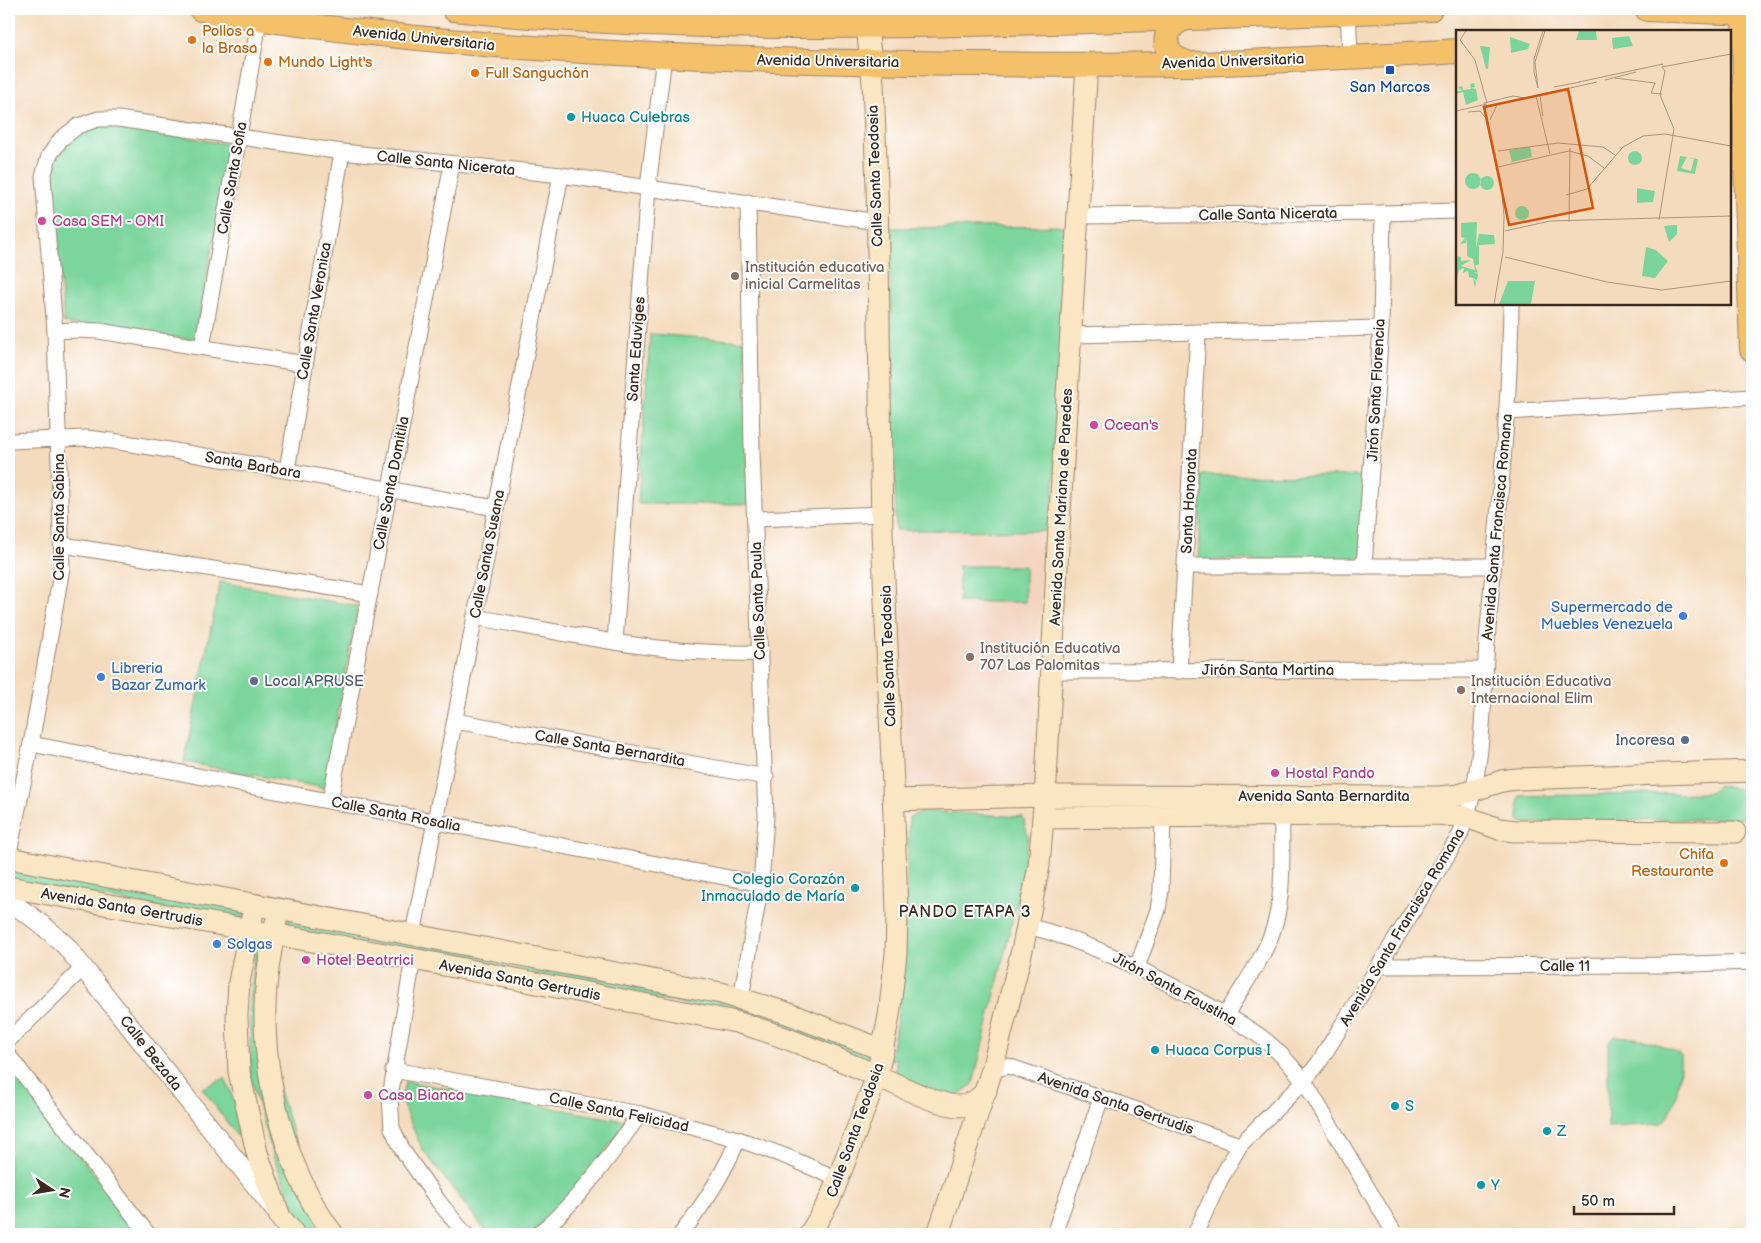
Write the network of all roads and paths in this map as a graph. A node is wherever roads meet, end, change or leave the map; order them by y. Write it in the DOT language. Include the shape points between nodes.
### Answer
graph roads {
  1 [pos="201,9"];
  2 [pos="454,9"];
  3 [pos="1430,9"];
  4 [pos="1647,9"];
  5 [pos="1348,10"];
  6 [pos="1239,12"];
  7 [pos="1747,12"];
  8 [pos="260,14"];
  9 [pos="867,17"];
  10 [pos="1184,19"];
  11 [pos="1456,51"];
  12 [pos="1742,52"];
  13 [pos="664,56"];
  14 [pos="1350,56"];
  15 [pos="871,62"];
  16 [pos="1190,64"];
  17 [pos="1087,65"];
  18 [pos="239,137"];
  19 [pos="342,152"];
  20 [pos="452,164"];
  21 [pos="561,175"];
  22 [pos="1731,175"];
  23 [pos="43,176"];
  24 [pos="648,187"];
  25 [pos="1747,199"];
  26 [pos="748,202"];
  27 [pos="1456,211"];
  28 [pos="1382,213"];
  29 [pos="1079,216"];
  30 [pos="877,222"];
  31 [pos="1511,305"];
  32 [pos="1380,328"];
  33 [pos="55,332"];
  34 [pos="1198,332"];
  35 [pos="1072,335"];
  36 [pos="202,347"];
  37 [pos="1752,348"];
  38 [pos="305,364"];
  39 [pos="1752,398"];
  40 [pos="1507,412"];
  41 [pos="59,438"];
  42 [pos="9,441"];
  43 [pos="287,470"];
  44 [pos="390,490"];
  45 [pos="496,508"];
  46 [pos="882,514"];
  47 [pos="756,519"];
  48 [pos="63,545"];
  49 [pos="1186,566"];
  50 [pos="1364,566"];
  51 [pos="1493,566"];
  52 [pos="370,594"];
  53 [pos="475,617"];
  54 [pos="615,642"];
  55 [pos="760,653"];
  56 [pos="1179,670"];
  57 [pos="1485,670"];
  58 [pos="1052,671"];
  59 [pos="455,720"];
  60 [pos="31,744"];
  61 [pos="1752,771"];
  62 [pos="766,777"];
  63 [pos="1475,790"];
  64 [pos="1045,796"];
  65 [pos="893,800"];
  66 [pos="330,801"];
  67 [pos="1282,815"];
  68 [pos="1163,816"];
  69 [pos="1467,817"];
  70 [pos="1043,818"];
  71 [pos="435,821"];
  72 [pos="1735,832"];
  73 [pos="9,853"];
  74 [pos="9,858"];
  75 [pos="761,884"];
  76 [pos="9,887"];
  77 [pos="9,902"];
  78 [pos="254,904"];
  79 [pos="278,908"];
  80 [pos="1028,926"];
  81 [pos="249,930"];
  82 [pos="273,934"];
  83 [pos="414,934"];
  84 [pos="413,960"];
  85 [pos="1752,962"];
  86 [pos="1379,966"];
  87 [pos="84,967"];
  88 [pos="1137,967"];
  89 [pos="742,998"];
  90 [pos="1226,1015"];
  91 [pos="9,1040"];
  92 [pos="883,1050"];
  93 [pos="9,1056"];
  94 [pos="393,1070"];
  95 [pos="992,1070"];
  96 [pos="877,1076"];
  97 [pos="1304,1081"];
  98 [pos="986,1091"];
  99 [pos="1101,1098"];
  100 [pos="640,1114"];
  101 [pos="738,1139"];
  102 [pos="1240,1145"];
  103 [pos="838,1179"];
  104 [pos="280,1217"];
  105 [pos="148,1234"];
  106 [pos="294,1234"];
  107 [pos="333,1234"];
  108 [pos="465,1234"];
  109 [pos="538,1234"];
  110 [pos="681,1234"];
  111 [pos="810,1234"];
  112 [pos="938,1234"];
  113 [pos="1054,1234"];
  114 [pos="1195,1234"];
  115 [pos="1395,1234"];
  1 -- 8 [label="main road, Avenida Universitaria"];
  2 -- 9 [label="main road" via="634,22"];
  3 -- 5 [label="main road"];
  4 -- 7 [label="main road"];
  5 -- 6 [label="main road"];
  5 -- 14 [label="street"];
  6 -- 10 [label="main road"];
  7 -- 12 [label="main road"];
  8 -- 13 [label="main road, Avenida Universitaria" via="382,35"];
  8 -- 18 [label="street, Calle Santa Sofia"];
  9 -- 10 [label="main road"];
  9 -- 15 [label="main road, Calle Santa Teodosia"];
  10 -- 16 [label="main road" via="1172,25 1166,41 1173,56"];
  11 -- 14 [label="main road, Avenida Universitaria"];
  12 -- 25 [label="main road"];
  13 -- 15 [label="main road, Avenida Universitaria"];
  13 -- 24 [label="street, Santa Eduviges"];
  14 -- 16 [label="main road, Avenida Universitaria"];
  15 -- 17 [label="main road, Avenida Universitaria"];
  15 -- 30 [label="main road, Calle Santa Teodosia"];
  16 -- 17 [label="main road, Avenida Universitaria"];
  17 -- 29 [label="main road, Avenida Santa Mariana de Paredes"];
  18 -- 19 [label="street, Calle Santa Nicerata"];
  18 -- 23 [label="street, Calle Santa Nicerata" via="118,119 98,119 78,126 61,139 49,156"];
  18 -- 36 [label="street, Calle Santa Sofia"];
  19 -- 20 [label="street, Calle Santa Nicerata"];
  19 -- 38 [label="street, Calle Santa Veronica"];
  20 -- 21 [label="street, Calle Santa Nicerata"];
  20 -- 44 [label="street, Calle Santa Domitila"];
  21 -- 24 [label="street, Calle Santa Nicerata"];
  21 -- 45 [label="street, Calle Santa Susana"];
  22 -- 25 [label="main road"];
  23 -- 33 [label="street, Calle Santa Sabina"];
  24 -- 26 [label="street, Calle Santa Nicerata"];
  24 -- 54 [label="street, Santa Eduviges"];
  25 -- 37 [label="main road"];
  26 -- 30 [label="street, Calle Santa Nicerata"];
  26 -- 47 [label="street, Calle Santa Paula"];
  27 -- 28 [label="street, Calle Santa Nicerata"];
  28 -- 29 [label="street, Calle Santa Nicerata"];
  28 -- 32 [label="street, Jirón Santa Florencia"];
  29 -- 35 [label="main road, Avenida Santa Mariana de Paredes"];
  30 -- 46 [label="main road, Calle Santa Teodosia"];
  31 -- 40 [label="street, Avenida Santa Francisca Romana"];
  32 -- 34 [label="street"];
  32 -- 50 [label="street, Jirón Santa Florencia"];
  33 -- 36 [label="street" via="99,331"];
  33 -- 41 [label="street, Calle Santa Sabina"];
  34 -- 35 [label="street"];
  34 -- 49 [label="street, Santa Honorata"];
  35 -- 58 [label="main road, Avenida Santa Mariana de Paredes"];
  36 -- 38 [label="street"];
  38 -- 43 [label="street, Calle Santa Veronica"];
  39 -- 40 [label="street"];
  40 -- 51 [label="street, Avenida Santa Francisca Romana"];
  41 -- 42 [label="street, Santa Barbara"];
  41 -- 43 [label="street, Santa Barbara" via="112,441"];
  41 -- 48 [label="street, Calle Santa Sabina"];
  43 -- 44 [label="street, Santa Barbara"];
  44 -- 45 [label="street, Santa Barbara"];
  44 -- 52 [label="street, Calle Santa Domitila"];
  45 -- 53 [label="street, Calle Santa Susana"];
  46 -- 47 [label="street"];
  46 -- 65 [label="main road, Calle Santa Teodosia"];
  47 -- 55 [label="street, Calle Santa Paula"];
  48 -- 52 [label="street"];
  48 -- 60 [label="street, Calle Santa Sabina" via="60,586"];
  49 -- 50 [label="street"];
  49 -- 56 [label="street, Santa Honorata"];
  50 -- 51 [label="street"];
  51 -- 57 [label="street, Avenida Santa Francisca Romana"];
  52 -- 66 [label="street, Calle Santa Domitila"];
  53 -- 54 [label="street"];
  53 -- 59 [label="street, Calle Santa Susana"];
  54 -- 55 [label="street" via="689,652"];
  55 -- 62 [label="street, Calle Santa Paula"];
  56 -- 57 [label="street, Jirón Santa Martina"];
  56 -- 58 [label="street, Jirón Santa Martina"];
  57 -- 63 [label="street, Avenida Santa Francisca Romana"];
  58 -- 64 [label="main road, Avenida Santa Mariana de Paredes"];
  59 -- 62 [label="street, Calle Santa Bernardita"];
  59 -- 71 [label="street, Calle Santa Susana"];
  60 -- 66 [label="street, Calle Santa Rosalia"];
  60 -- 73 [label="street, Calle Santa Sabina"];
  61 -- 63 [label="main road, Avenida Santa Bernardita" via="1516,779"];
  62 -- 75 [label="street, Calle Santa Paula"];
  63 -- 64 [label="main road, Avenida Santa Bernardita" via="1440,797"];
  63 -- 69 [label="street, Avenida Santa Francisca Romana"];
  64 -- 65 [label="main road, Avenida Santa Bernardita"];
  64 -- 70 [label="main road, Avenida Santa Mariana de Paredes"];
  65 -- 92 [label="main road, Calle Santa Teodosia" via="896,954"];
  66 -- 71 [label="street, Calle Santa Rosalia"];
  67 -- 68 [label="main road, Avenida Santa Bernardita"];
  67 -- 69 [label="main road, Avenida Santa Bernardita" via="1437,814"];
  67 -- 90 [label="street" via="1279,906 1263,952"];
  68 -- 70 [label="main road, Avenida Santa Bernardita"];
  68 -- 88 [label="street" via="1158,910"];
  69 -- 72 [label="main road, Avenida Santa Bernardita" via="1499,829 1515,831"];
  69 -- 86 [label="street, Avenida Santa Francisca Romana" via="1460,835"];
  70 -- 80 [label="main road, Avenida Santa Mariana de Paredes" via="1039,866"];
  71 -- 75 [label="street, Calle Santa Rosalia"];
  71 -- 83 [label="street, Calle Santa Susana"];
  74 -- 78 [label="main road, Avenida Santa Gertrudis"];
  75 -- 89 [label="street, Calle Santa Paula"];
  76 -- 81 [label="main road, Avenida Santa Gertrudis"];
  77 -- 87 [label="street, Calle Bezada" via="47,928"];
  78 -- 79 [label="main road, Avenida Santa Gertrudis"];
  78 -- 81 [label="main road"];
  79 -- 82 [label="main road"];
  79 -- 83 [label="main road, Avenida Santa Gertrudis"];
  80 -- 88 [label="street, Jirón Santa Faustina" via="1058,934"];
  80 -- 95 [label="main road, Avenida Santa Mariana de Paredes"];
  81 -- 82 [label="main road, Avenida Santa Gertrudis"];
  81 -- 104 [label="main road" via="237,1016 239,1072 257,1153"];
  82 -- 84 [label="main road, Avenida Santa Gertrudis"];
  82 -- 107 [label="main road" via="265,1019 270,1081 292,1158 310,1198"];
  83 -- 89 [label="main road, Avenida Santa Gertrudis"];
  84 -- 94 [label="street"];
  84 -- 96 [label="main road, Avenida Santa Gertrudis" via="736,1022 786,1038"];
  85 -- 86 [label="street, Calle 11"];
  86 -- 97 [label="street, Avenida Santa Francisca Romana"];
  87 -- 91 [label="street"];
  87 -- 104 [label="street, Calle Bezada"];
  88 -- 90 [label="street, Jirón Santa Faustina"];
  89 -- 92 [label="main road, Avenida Santa Gertrudis"];
  90 -- 97 [label="street, Jirón Santa Faustina" via="1288,1060"];
  92 -- 96 [label="main road, Calle Santa Teodosia"];
  93 -- 105 [label="street"];
  94 -- 100 [label="street, Calle Santa Felicidad"];
  94 -- 108 [label="street" via="390,1097 392,1128 403,1151"];
  95 -- 98 [label="main road, Avenida Santa Mariana de Paredes"];
  95 -- 99 [label="street, Avenida Santa Gertrudis" via="1008,1066"];
  96 -- 98 [label="main road, Avenida Santa Gertrudis" via="952,1105 970,1104"];
  96 -- 103 [label="main road, Calle Santa Teodosia"];
  97 -- 102 [label="street, Avenida Santa Francisca Romana"];
  97 -- 115 [label="street, Jirón Santa Faustina"];
  98 -- 112 [label="main road, Avenida Santa Mariana de Paredes"];
  99 -- 102 [label="street, Avenida Santa Gertrudis"];
  99 -- 113 [label="street"];
  100 -- 101 [label="street, Calle Santa Felicidad"];
  100 -- 109 [label="street" via="578,1196"];
  101 -- 103 [label="street, Calle Santa Felicidad"];
  101 -- 110 [label="street" via="706,1202"];
  102 -- 114 [label="street, Avenida Santa Francisca Romana"];
  103 -- 111 [label="main road, Calle Santa Teodosia"];
  104 -- 106 [label="main road"];
}
